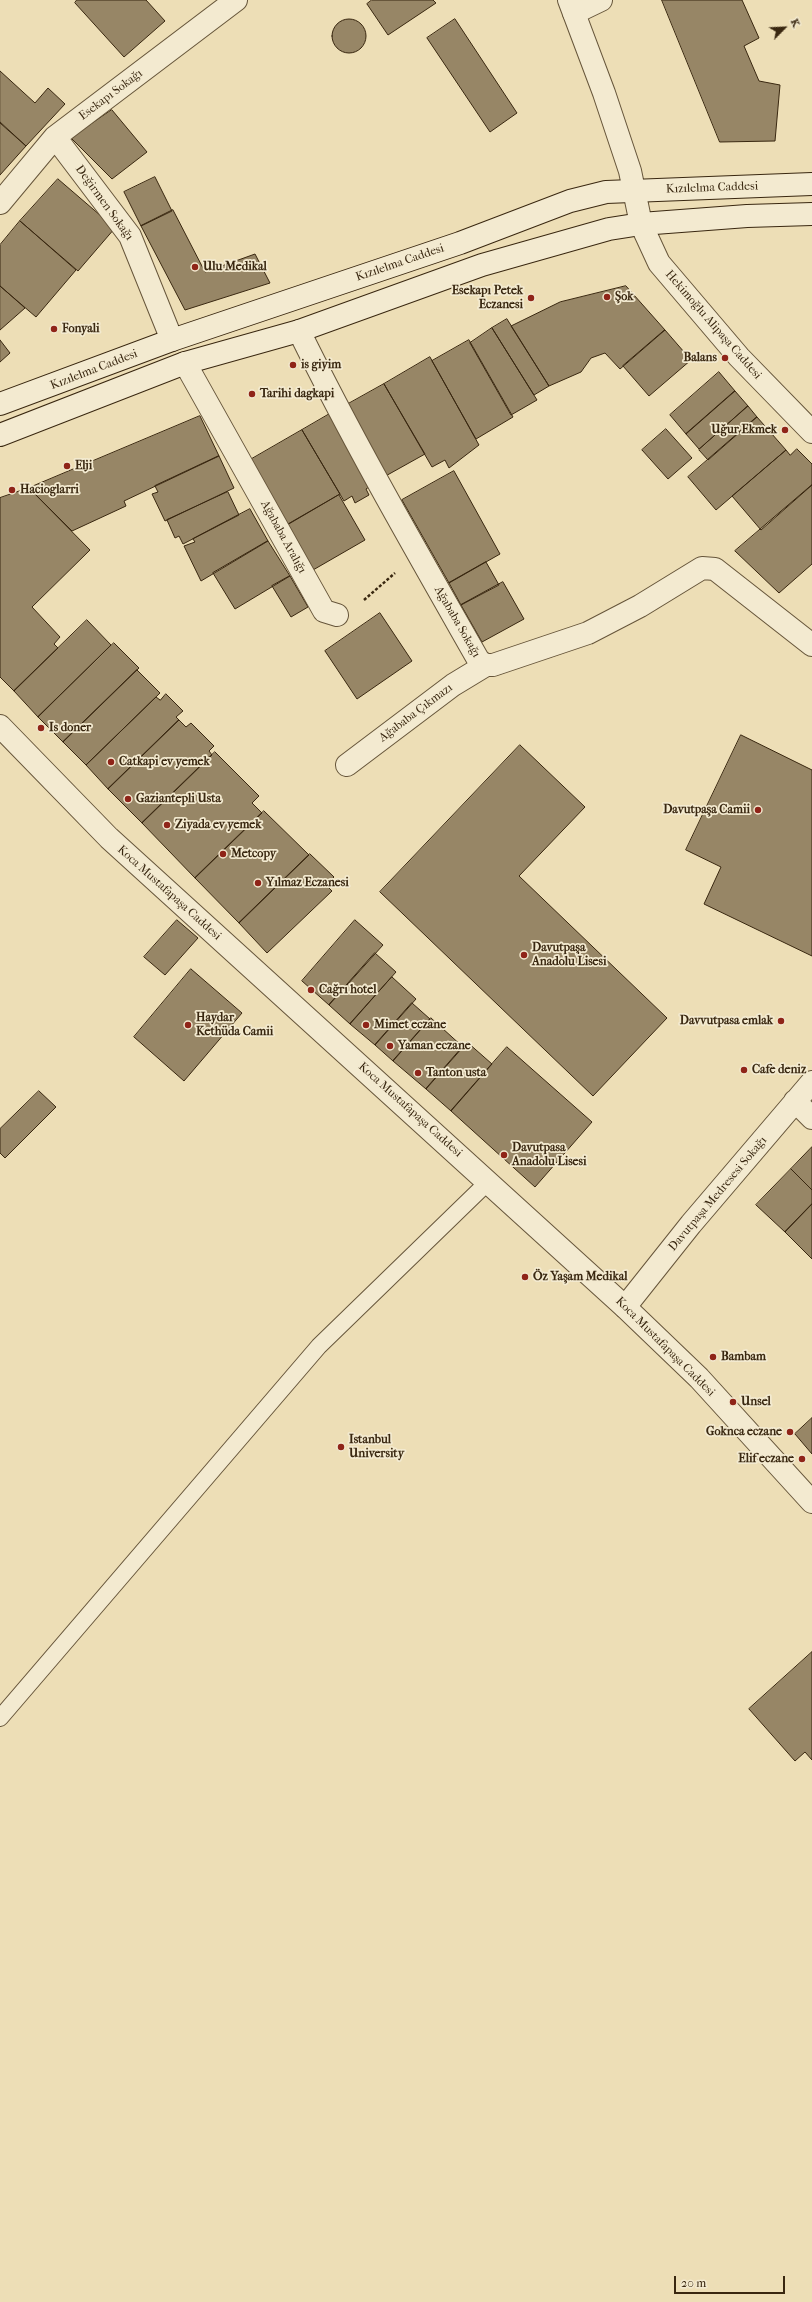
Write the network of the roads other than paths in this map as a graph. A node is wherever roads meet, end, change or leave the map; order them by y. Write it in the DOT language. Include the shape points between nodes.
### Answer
graph roads {
  1 [pos="236,0"];
  2 [pos="601,0"];
  3 [pos="572,7"];
  4 [pos="55,137"];
  5 [pos="812,184"];
  6 [pos="635,191"];
  7 [pos="0,203"];
  8 [pos="812,214"];
  9 [pos="641,224"];
  10 [pos="299,331"];
  11 [pos="172,340"];
  12 [pos="185,363"];
  13 [pos="0,404"];
  14 [pos="812,432"];
  15 [pos="0,435"];
  16 [pos="337,615"];
  17 [pos="812,645"];
  18 [pos="486,665"];
  19 [pos="0,726"];
  20 [pos="347,765"];
  21 [pos="812,1082"];
  22 [pos="795,1101"];
  23 [pos="812,1118"];
  24 [pos="489,1181"];
  25 [pos="625,1307"];
  26 [pos="812,1502"];
  27 [pos="0,1718"];
  1 -- 4 [label="street, Esekapı Sokağı"];
  2 -- 3 [label="street"];
  3 -- 6 [label="street, Hekimoğlu Alipaşa Caddesi" via="604,94"];
  4 -- 7 [label="street, Esekapı Sokağı"];
  4 -- 11 [label="street, Değirmen Sokağı" via="130,236"];
  5 -- 6 [label="street, Kızılelma Caddesi"];
  6 -- 9 [label="street, Hekimoğlu Alipaşa Caddesi"];
  6 -- 11 [label="street, Kızılelma Caddesi" via="606,192 570,201 460,242"];
  8 -- 9 [label="street"];
  9 -- 10 [label="street" via="609,229 482,266"];
  9 -- 14 [label="street, Hekimoğlu Alipaşa Caddesi" via="659,263 695,308"];
  10 -- 12 [label="street"];
  10 -- 18 [label="street, Ağababa Sokağı" via="328,391 418,554 479,661"];
  11 -- 13 [label="street, Kızılelma Caddesi"];
  12 -- 15 [label="street"];
  12 -- 16 [label="street, Ağababa Aralığı" via="324,611"];
  17 -- 18 [label="street, Ağababa Sokağı" via="715,569 702,568 640,606 588,633 493,665"];
  18 -- 20 [label="street, Ağababa Çıkmazı" via="453,685"];
  19 -- 24 [label="street, Koca Mustafapaşa Caddesi" via="109,838"];
  21 -- 22 [label="street, Davutpaşa Medresesi Sokağı"];
  22 -- 23 [label="street"];
  22 -- 25 [label="street, Davutpaşa Medresesi Sokağı"];
  24 -- 25 [label="street, Koca Mustafapaşa Caddesi"];
  24 -- 27 [label="lane" via="319,1346"];
  25 -- 26 [label="street, Koca Mustafapaşa Caddesi" via="699,1378"];
}
